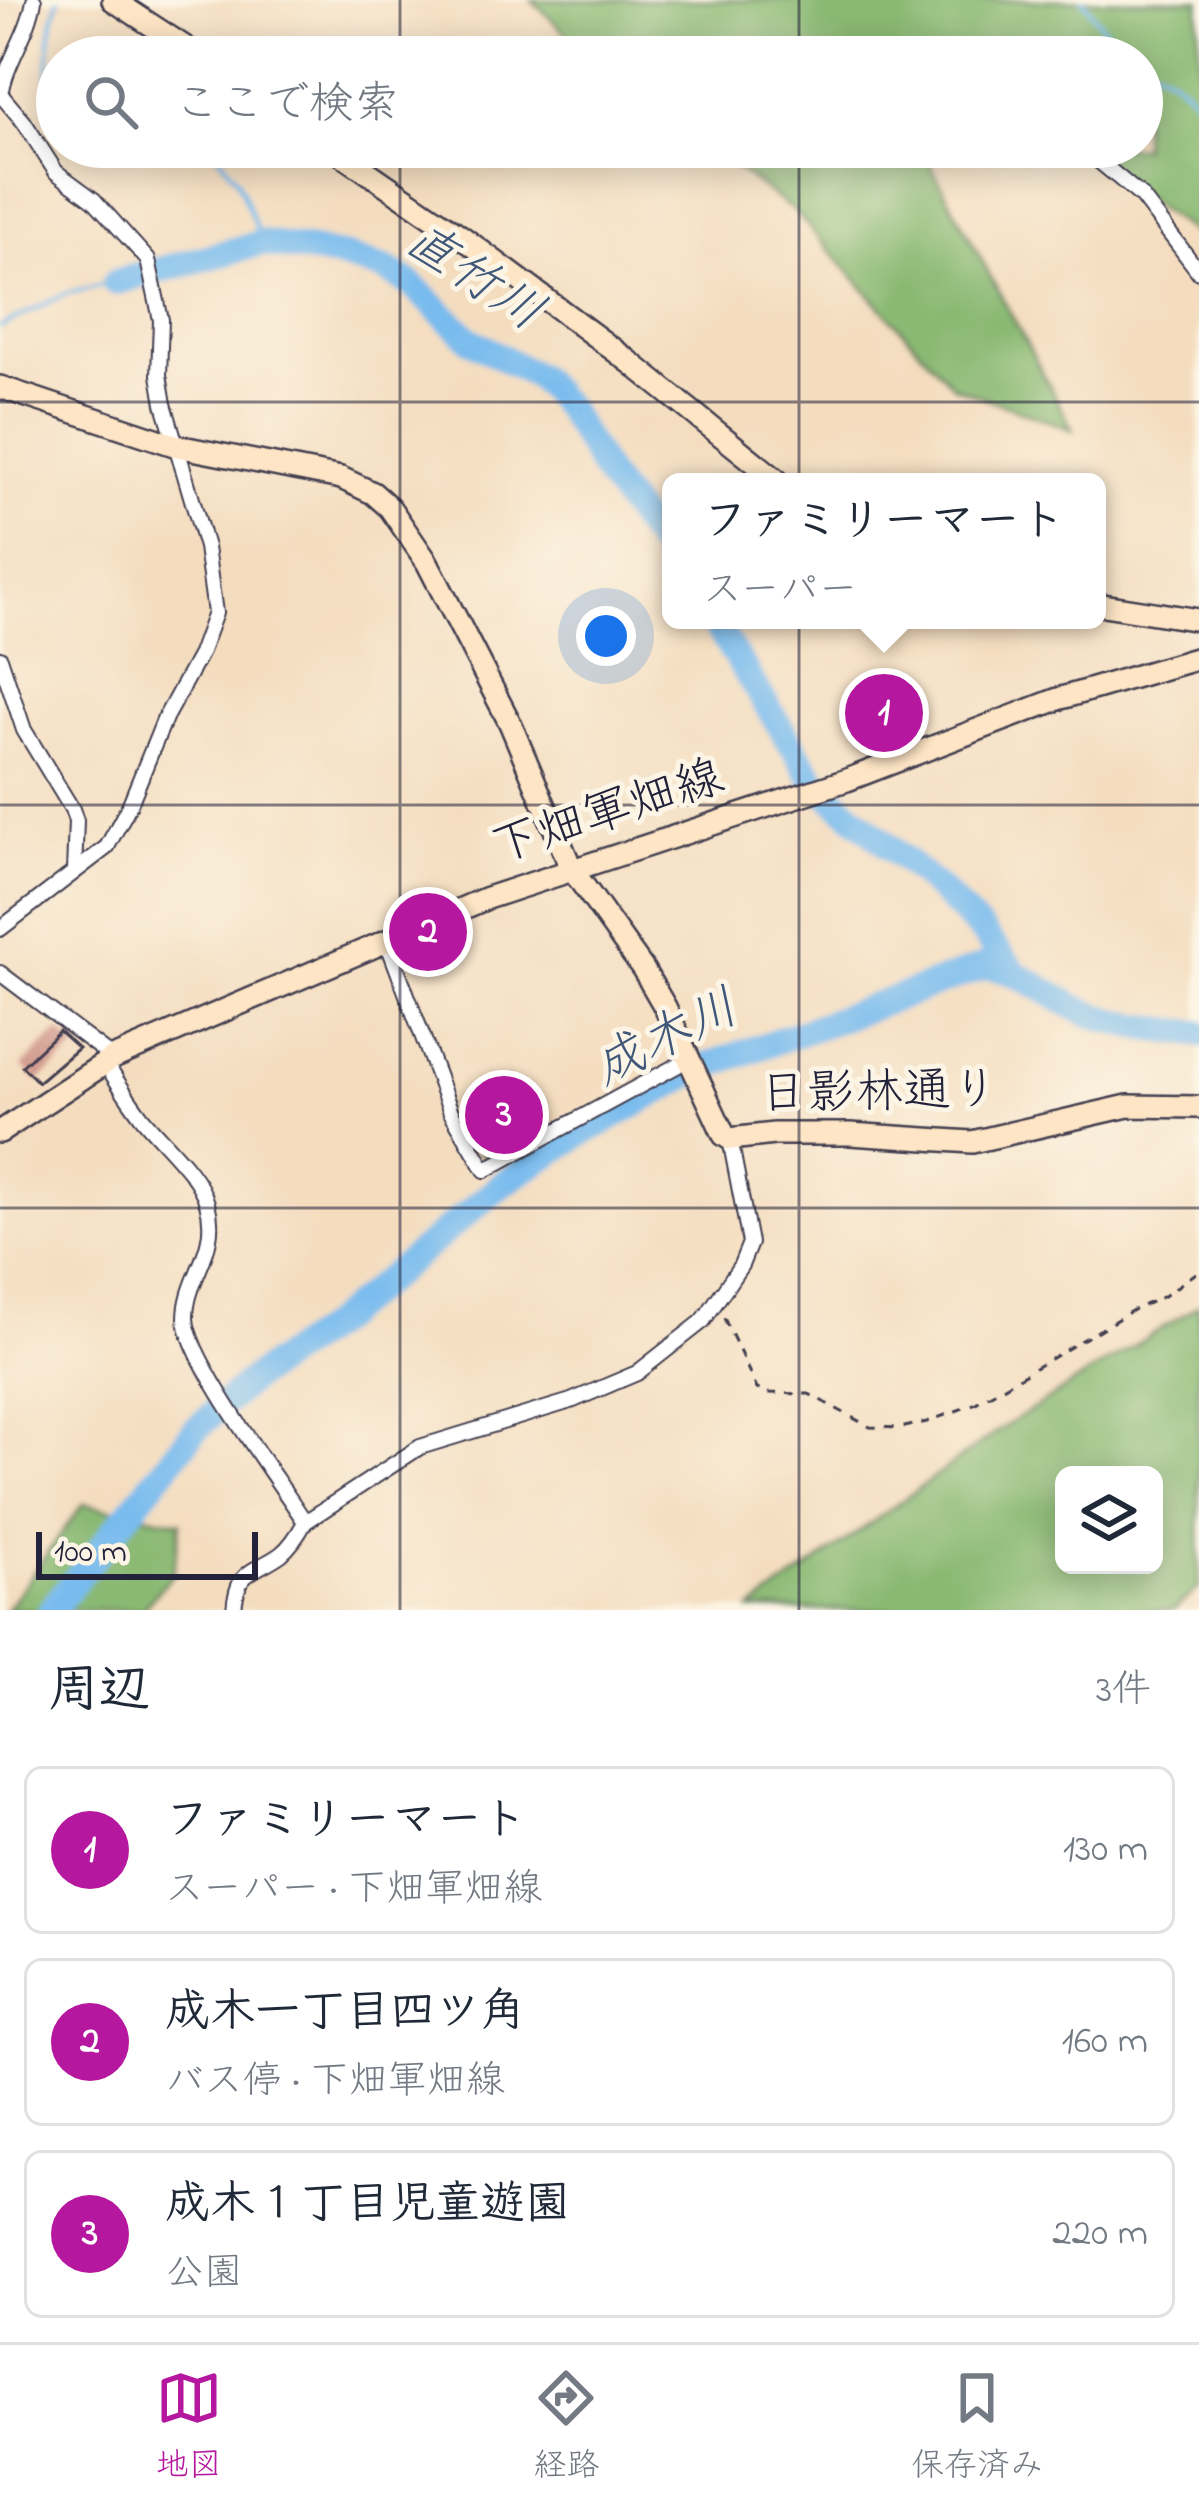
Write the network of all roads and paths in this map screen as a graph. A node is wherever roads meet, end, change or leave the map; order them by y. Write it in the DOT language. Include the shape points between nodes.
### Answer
graph roads {
  1 [pos="34,0"];
  2 [pos="118,2"];
  3 [pos="169,36"];
  4 [pos="36,141"];
  5 [pos="53,168"];
  6 [pos="360,168"];
  7 [pos="1107,168"];
  8 [pos="1199,272"];
  9 [pos="0,387"];
  10 [pos="177,446"];
  11 [pos="768,473"];
  12 [pos="1106,605"];
  13 [pos="1199,620"];
  14 [pos="0,658"];
  15 [pos="1199,658"];
  16 [pos="571,868"];
  17 [pos="74,872"];
  18 [pos="0,929"];
  19 [pos="386,939"];
  20 [pos="0,973"];
  21 [pos="692,1060"];
  22 [pos="109,1061"];
  23 [pos="1199,1107"];
  24 [pos="0,1132"];
  25 [pos="730,1139"];
  26 [pos="1199,1271"];
  27 [pos="716,1300"];
  28 [pos="305,1522"];
  29 [pos="234,1610"];
  1 -- 4 [label="street" via="1,94"];
  2 -- 3 [label="main road"];
  5 -- 10 [label="street" via="148,260 161,320 159,375"];
  6 -- 11 [label="main road" via="574,320"];
  7 -- 8 [label="street" via="1141,196"];
  9 -- 10 [label="main road, 日影林通り"];
  10 -- 16 [label="main road, 日影林通り" via="340,478 390,508 427,562 509,723"];
  10 -- 17 [label="street" via="206,548 212,629 107,847"];
  12 -- 13 [label="main road"];
  14 -- 17 [label="street" via="24,730 72,809"];
  15 -- 16 [label="main road, 下畑軍畑線"];
  16 -- 19 [label="main road, 下畑軍畑線"];
  16 -- 21 [label="main road, 日影林通り" via="643,969"];
  17 -- 18 [label="street"];
  19 -- 21 [label="street" via="451,1112 485,1170"];
  19 -- 22 [label="main road, 下畑軍畑線"];
  20 -- 22 [label="street"];
  21 -- 25 [label="main road, 日影林通り"];
  22 -- 24 [label="main road, 下畑軍畑線"];
  22 -- 28 [label="street" via="137,1112 205,1198 208,1250 186,1324 218,1390"];
  23 -- 25 [label="main road, 日影林通り" via="1128,1106 972,1142 803,1133"];
  25 -- 27 [label="street" via="750,1243"];
  26 -- 27 [label="path" via="974,1404 900,1428 870,1427 809,1394 757,1389"];
  27 -- 28 [label="street" via="703,1321 637,1373 420,1447"];
  28 -- 29 [label="street" via="280,1554 251,1568 236,1588"];
}
